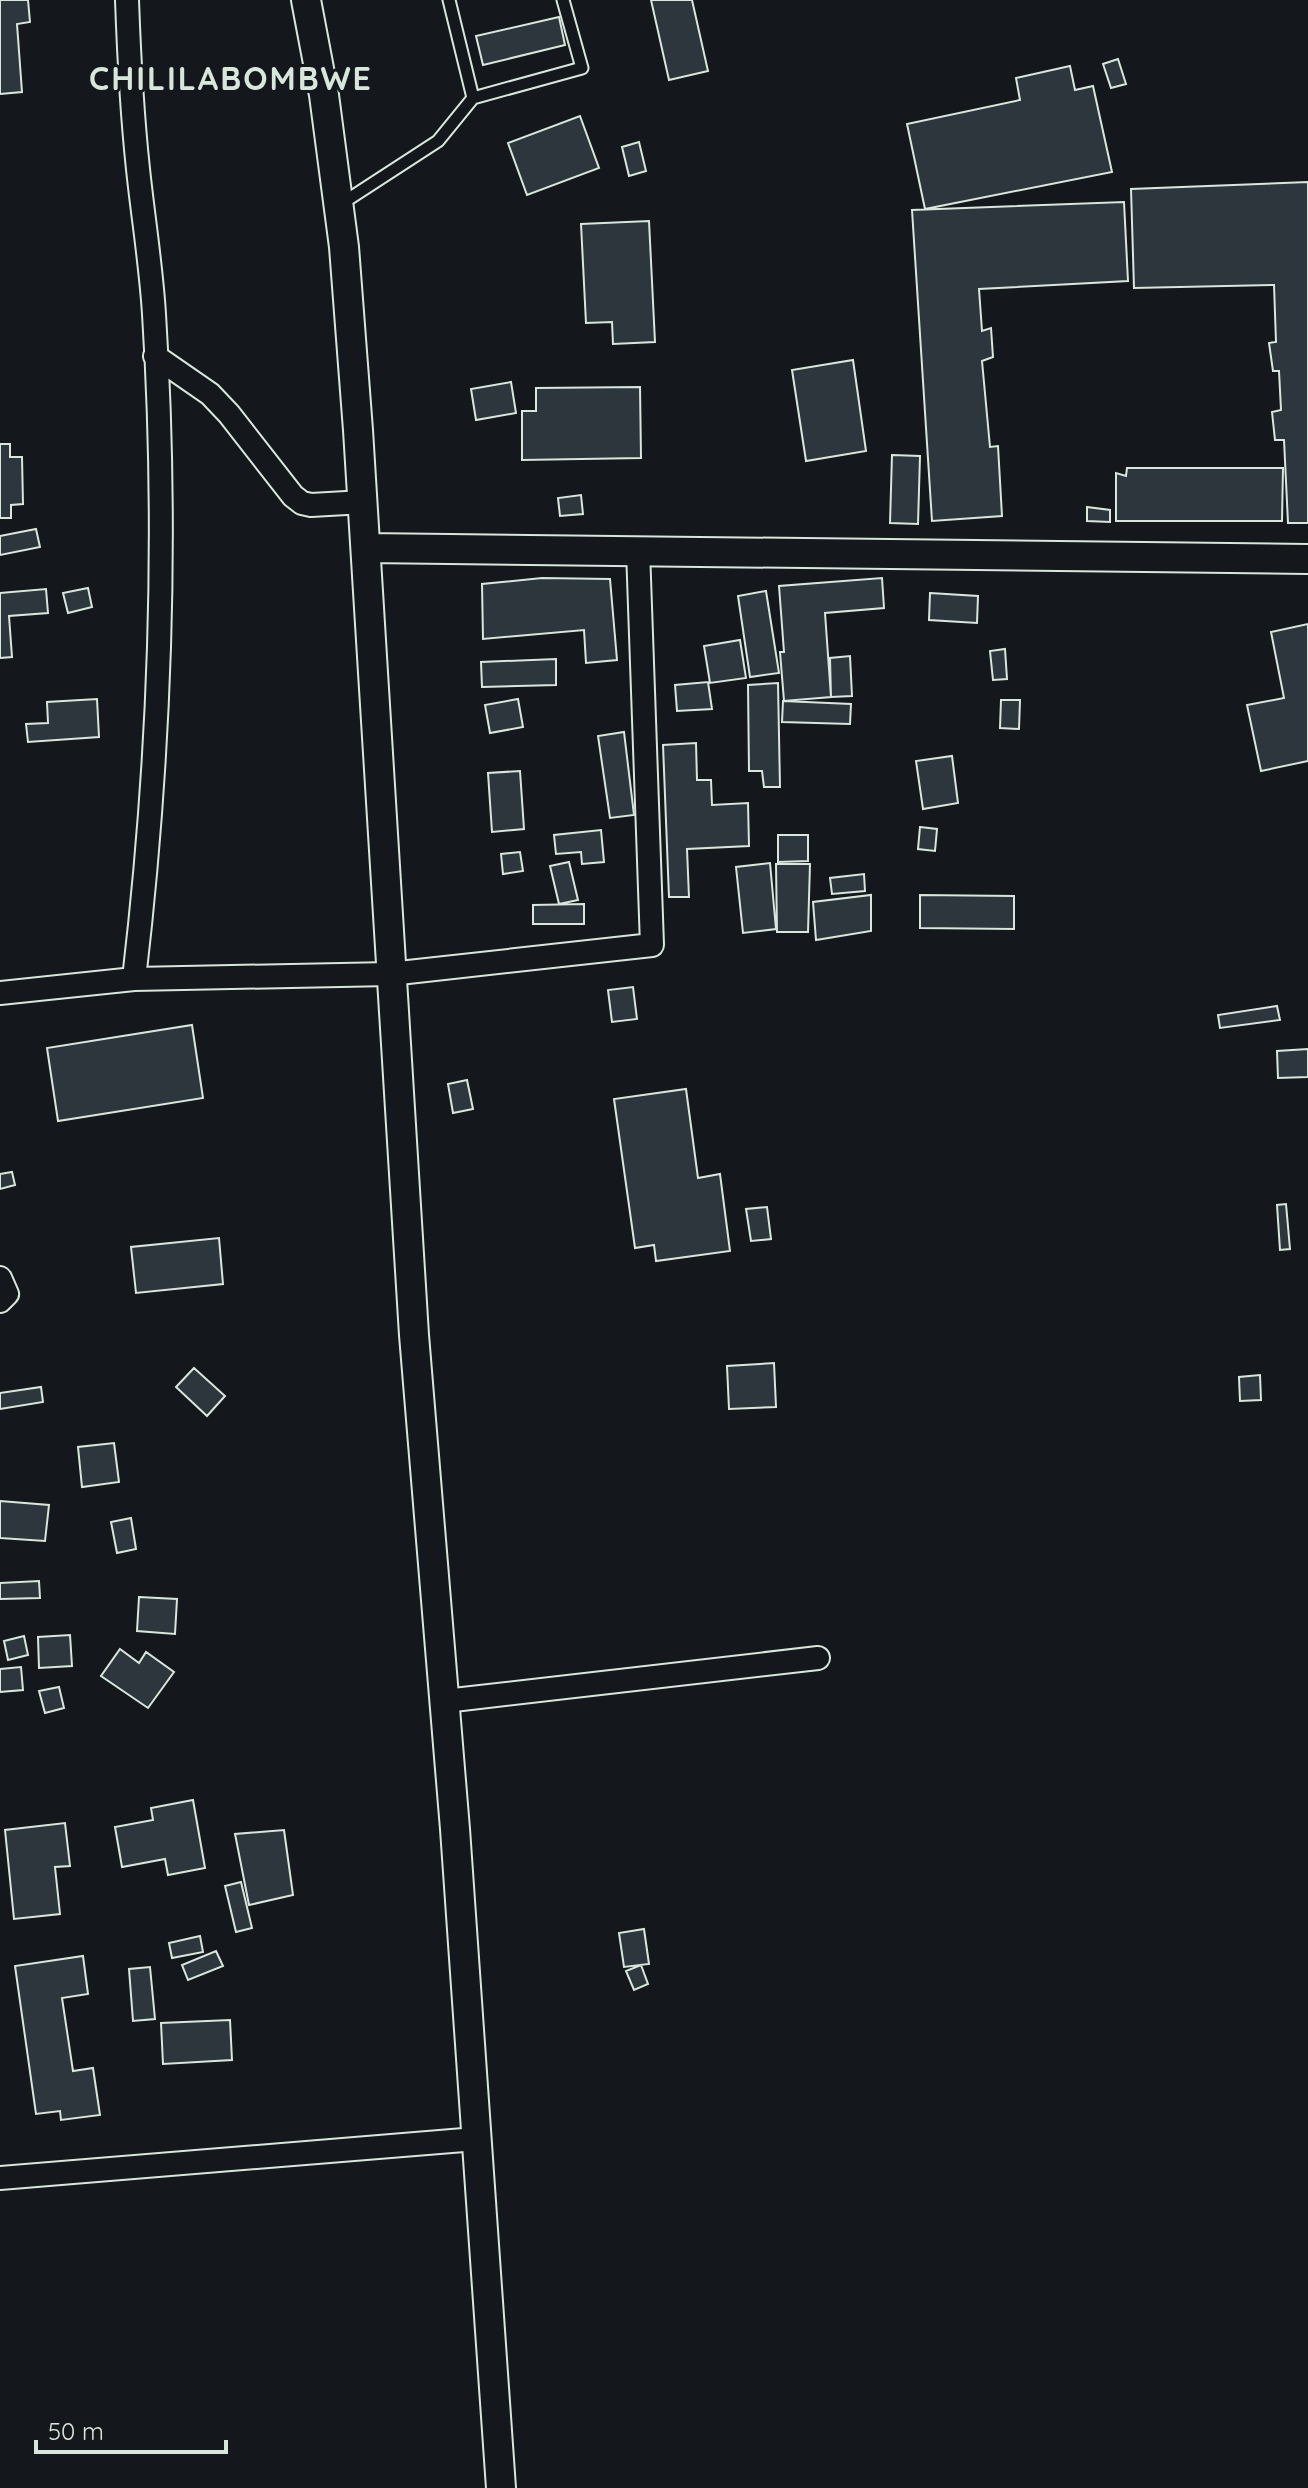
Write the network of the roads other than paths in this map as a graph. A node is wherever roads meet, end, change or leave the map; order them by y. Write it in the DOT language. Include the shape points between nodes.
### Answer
graph roads {
  1 [pos="127,0"];
  2 [pos="306,0"];
  3 [pos="449,0"];
  4 [pos="563,0"];
  5 [pos="473,98"];
  6 [pos="338,206"];
  7 [pos="155,356"];
  8 [pos="364,502"];
  9 [pos="367,548"];
  10 [pos="638,550"];
  11 [pos="1308,559"];
  12 [pos="390,974"];
  13 [pos="134,979"];
  14 [pos="0,993"];
  15 [pos="0,1278"];
  16 [pos="0,1301"];
  17 [pos="818,1658"];
  18 [pos="445,1701"];
  19 [pos="476,2139"];
  20 [pos="0,2178"];
  21 [pos="501,2488"];
  1 -- 7 [label="street"];
  2 -- 6 [label="street"];
  3 -- 5 [label="lane"];
  4 -- 5 [label="lane" via="582,68"];
  5 -- 6 [label="lane" via="438,141"];
  6 -- 8 [label="street"];
  7 -- 8 [label="street" via="210,394 302,503"];
  7 -- 13 [label="street" via="161,545 155,733"];
  8 -- 9 [label="street"];
  9 -- 10 [label="street"];
  9 -- 12 [label="street"];
  10 -- 11 [label="street"];
  10 -- 12 [label="street" via="652,945"];
  12 -- 13 [label="street"];
  12 -- 18 [label="street"];
  13 -- 14 [label="street"];
  15 -- 16 [label="street" via="7,1294"];
  17 -- 18 [label="street"];
  18 -- 19 [label="street"];
  19 -- 20 [label="street"];
  19 -- 21 [label="street"];
}
